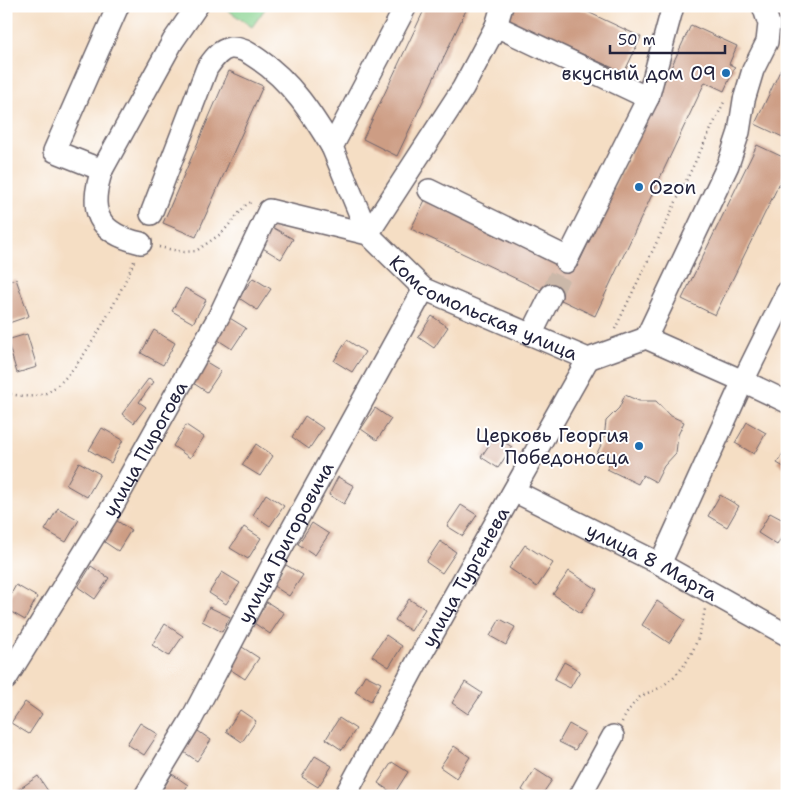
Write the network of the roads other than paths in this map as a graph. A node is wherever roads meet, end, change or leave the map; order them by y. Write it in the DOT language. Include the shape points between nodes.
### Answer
graph roads {
  1 [pos="118,6"];
  2 [pos="197,6"];
  3 [pos="406,6"];
  4 [pos="673,6"];
  5 [pos="763,6"];
  6 [pos="499,16"];
  7 [pos="648,98"];
  8 [pos="332,147"];
  9 [pos="102,170"];
  10 [pos="429,190"];
  11 [pos="151,214"];
  12 [pos="368,234"];
  13 [pos="141,243"];
  14 [pos="424,289"];
  15 [pos="787,292"];
  16 [pos="550,295"];
  17 [pos="531,335"];
  18 [pos="646,338"];
  19 [pos="596,356"];
  20 [pos="743,380"];
  21 [pos="787,402"];
  22 [pos="514,491"];
  23 [pos="660,564"];
  24 [pos="787,635"];
  25 [pos="6,679"];
  26 [pos="613,736"];
  27 [pos="145,796"];
  28 [pos="344,796"];
  29 [pos="580,796"];
  1 -- 9 [label="street" via="54,151"];
  2 -- 9 [label="street" via="173,41"];
  3 -- 8 [label="street"];
  4 -- 7 [label="street"];
  5 -- 18 [label="street" via="769,24 767,42 744,100 739,132 728,165"];
  6 -- 7 [label="street"];
  6 -- 12 [label="street" via="462,88"];
  7 -- 10 [label="street" via="567,260"];
  8 -- 11 [label="street" via="305,105 281,76 244,50 229,48 216,55 207,68"];
  8 -- 12 [label="street"];
  9 -- 13 [label="street" via="96,188 96,212 107,229 123,239"];
  12 -- 14 [label="street, Комсомольская улица"];
  12 -- 25 [label="street, улица Пирогова" via="269,210 219,316 114,504"];
  14 -- 17 [label="street, Комсомольская улица"];
  14 -- 27 [label="street, улица Григоровича" via="191,720"];
  15 -- 20 [label="street"];
  16 -- 17 [label="street"];
  17 -- 19 [label="street, Комсомольская улица"];
  18 -- 19 [label="street, Комсомольская улица"];
  18 -- 20 [label="street"];
  19 -- 22 [label="street, улица Тургенева"];
  20 -- 21 [label="street"];
  20 -- 23 [label="street"];
  22 -- 23 [label="street, улица 8 Марта"];
  22 -- 28 [label="street, улица Тургенева"];
  23 -- 24 [label="street, улица 8 Марта"];
  26 -- 29 [label="street"];
}
